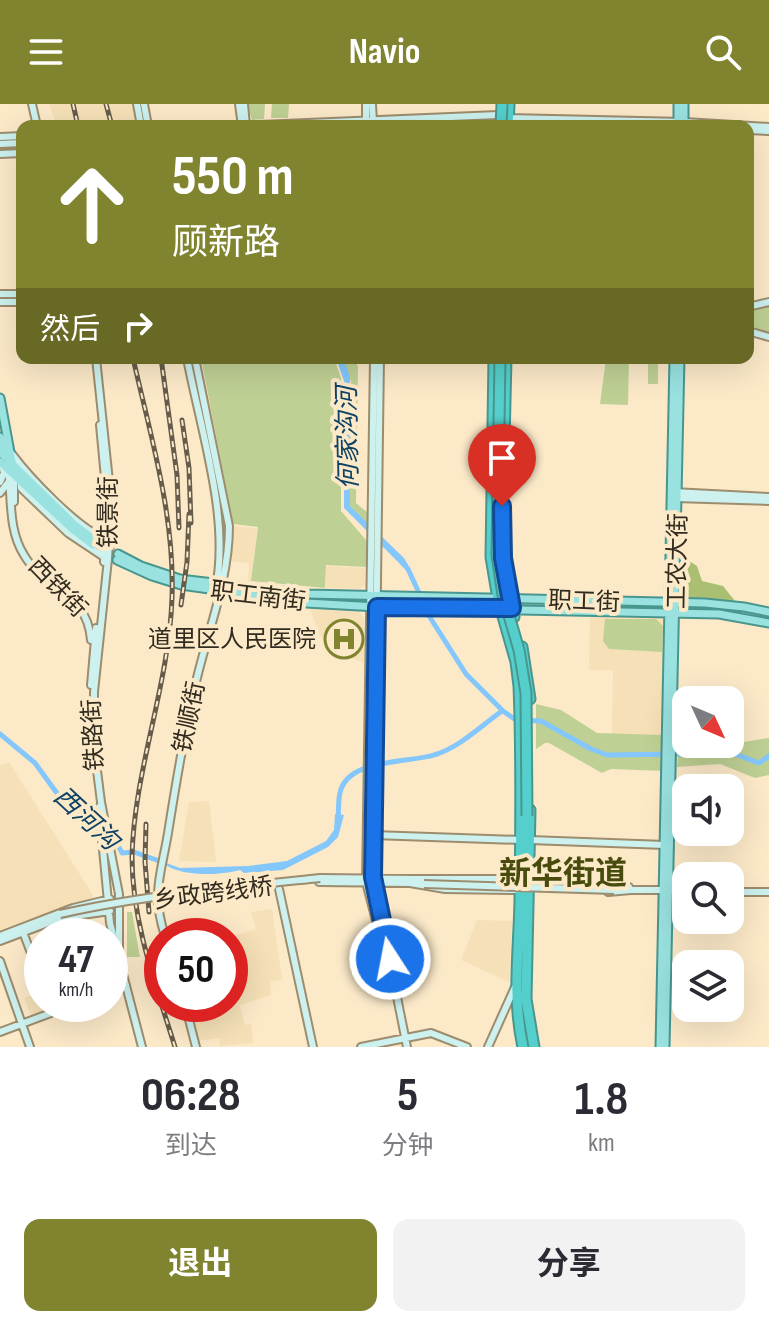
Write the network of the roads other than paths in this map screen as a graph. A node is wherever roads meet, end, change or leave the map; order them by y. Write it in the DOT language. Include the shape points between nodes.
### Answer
graph roads {
  1 [pos="95,364"];
  2 [pos="188,364"];
  3 [pos="196,364"];
  4 [pos="377,364"];
  5 [pos="500,364"];
  6 [pos="500,364"];
  7 [pos="674,364"];
  8 [pos="680,364"];
  9 [pos="0,398"];
  10 [pos="0,437"];
  11 [pos="3,457"];
  12 [pos="15,477"];
  13 [pos="0,482"];
  14 [pos="0,492"];
  15 [pos="14,495"];
  16 [pos="675,495"];
  17 [pos="769,499"];
  18 [pos="12,510"];
  19 [pos="99,542"];
  20 [pos="112,557"];
  21 [pos="219,588"];
  22 [pos="374,597"];
  23 [pos="505,604"];
  24 [pos="374,607"];
  25 [pos="673,608"];
  26 [pos="769,612"];
  27 [pos="769,623"];
  28 [pos="94,642"];
  29 [pos="94,665"];
  30 [pos="525,727"];
  31 [pos="670,764"];
  32 [pos="371,781"];
  33 [pos="527,818"];
  34 [pos="105,833"];
  35 [pos="373,835"];
  36 [pos="526,839"];
  37 [pos="665,845"];
  38 [pos="520,865"];
  39 [pos="113,869"];
  40 [pos="107,878"];
  41 [pos="517,879"];
  42 [pos="370,880"];
  43 [pos="411,881"];
  44 [pos="525,887"];
  45 [pos="279,889"];
  46 [pos="630,889"];
  47 [pos="667,889"];
  48 [pos="672,889"];
  49 [pos="744,890"];
  50 [pos="769,890"];
  51 [pos="110,899"];
  52 [pos="520,904"];
  53 [pos="110,911"];
  54 [pos="60,916"];
  55 [pos="111,918"];
  56 [pos="119,918"];
  57 [pos="119,918"];
  58 [pos="160,918"];
  59 [pos="23,932"];
  60 [pos="0,938"];
  61 [pos="0,961"];
  62 [pos="515,987"];
  63 [pos="128,1001"];
  64 [pos="27,1022"];
  65 [pos="188,1022"];
  66 [pos="22,1024"];
  67 [pos="0,1032"];
  68 [pos="405,1038"];
  69 [pos="30,1047"];
  70 [pos="140,1047"];
  71 [pos="194,1047"];
  72 [pos="313,1047"];
  73 [pos="361,1047"];
  74 [pos="407,1047"];
  75 [pos="467,1047"];
  76 [pos="488,1047"];
  77 [pos="528,1047"];
  78 [pos="663,1047"];
  1 -- 19 [label="main road, 铁景街" via="110,487"];
  2 -- 21 [label="main road, 铁顺街" via="220,521"];
  3 -- 21 [label="main road, 铁顺街" via="229,526 229,552"];
  4 -- 22 [label="main road"];
  5 -- 23 [label="highway"];
  6 -- 33 [label="highway, bridge" via="495,557 524,694"];
  7 -- 16 [label="main road, 工农大街"];
  8 -- 16 [label="main road, 工农大街"];
  9 -- 11 [label="main road"];
  10 -- 11 [label="main road"];
  11 -- 12 [label="main road"];
  11 -- 13 [label="main road"];
  11 -- 19 [label="main road"];
  12 -- 14 [label="main road"];
  12 -- 15 [label="main road"];
  12 -- 15 [label="main road"];
  12 -- 18 [label="main road"];
  12 -- 19 [label="main road"];
  12 -- 19 [label="main road"];
  14 -- 18 [label="main road"];
  15 -- 18 [label="main road"];
  16 -- 17 [label="main road"];
  16 -- 25 [label="main road, 工农大街"];
  18 -- 28 [label="main road, 西铁街" via="25,553 80,603"];
  18 -- 29 [label="main road, 西铁街" via="26,560 86,615"];
  19 -- 20 [label="main road, 铁景街"];
  19 -- 20 [label="main road"];
  20 -- 21 [label="main road, 职工南街"];
  20 -- 28 [label="main road, 铁景街"];
  20 -- 29 [label="main road, 铁景街"];
  21 -- 22 [label="main road, 职工南街"];
  21 -- 24 [label="main road, 职工南街" via="306,603"];
  21 -- 58 [label="main road, 铁顺街" via="183,728 154,892"];
  22 -- 23 [label="main road, 职工南街"];
  22 -- 24 [label="main road"];
  23 -- 24 [label="main road, 职工南街"];
  23 -- 25 [label="main road, 职工街"];
  23 -- 30 [label="highway, bridge" via="528,669"];
  24 -- 32 [label="main road"];
  25 -- 26 [label="main road" via="727,605"];
  25 -- 27 [label="main road"];
  25 -- 31 [label="main road, 工农大街"];
  28 -- 29 [label="main road, 铁路街"];
  29 -- 34 [label="main road, 铁路街" via="94,747"];
  29 -- 34 [label="main road, 铁路街" via="92,742"];
  30 -- 33 [label="highway"];
  30 -- 36 [label="highway"];
  31 -- 37 [label="main road"];
  31 -- 47 [label="main road"];
  32 -- 35 [label="main road"];
  32 -- 42 [label="main road"];
  33 -- 36 [label="highway"];
  34 -- 39 [label="main road, 铁路街"];
  34 -- 40 [label="main road"];
  34 -- 56 [label="main road, 铁路街" via="119,894"];
  35 -- 36 [label="main road"];
  35 -- 42 [label="main road"];
  36 -- 37 [label="main road"];
  36 -- 38 [label="highway"];
  36 -- 44 [label="highway"];
  37 -- 47 [label="main road"];
  38 -- 41 [label="highway"];
  38 -- 52 [label="highway"];
  39 -- 40 [label="main road"];
  39 -- 57 [label="main road, 铁路街"];
  40 -- 51 [label="main road"];
  41 -- 43 [label="main road"];
  41 -- 44 [label="highway"];
  42 -- 43 [label="main road, 乡政跨线桥"];
  42 -- 54 [label="main road, 乡政跨线桥, bridge" via="319,880"];
  42 -- 68 [label="main road"];
  43 -- 44 [label="main road" via="445,889"];
  43 -- 46 [label="main road, bridge"];
  44 -- 46 [label="main road" via="615,893"];
  44 -- 52 [label="highway"];
  44 -- 77 [label="highway" via="523,1009"];
  44 -- 77 [label="highway" via="520,1007"];
  45 -- 72 [label="main road"];
  46 -- 47 [label="main road"];
  47 -- 48 [label="main road"];
  47 -- 78 [label="main road"];
  49 -- 50 [label="main road"];
  51 -- 53 [label="main road"];
  51 -- 54 [label="main road"];
  52 -- 62 [label="highway"];
  53 -- 54 [label="main road"];
  53 -- 55 [label="main road"];
  54 -- 59 [label="main road"];
  54 -- 60 [label="main road"];
  59 -- 60 [label="main road"];
  61 -- 66 [label="main road"];
  62 -- 76 [label="main road"];
  62 -- 77 [label="highway"];
  63 -- 70 [label="main road, 铁路街"];
  64 -- 66 [label="main road"];
  65 -- 71 [label="main road"];
  66 -- 67 [label="main road"];
  66 -- 69 [label="main road"];
  68 -- 73 [label="main road"];
  68 -- 74 [label="main road"];
  68 -- 75 [label="main road" via="435,1033"];
}
